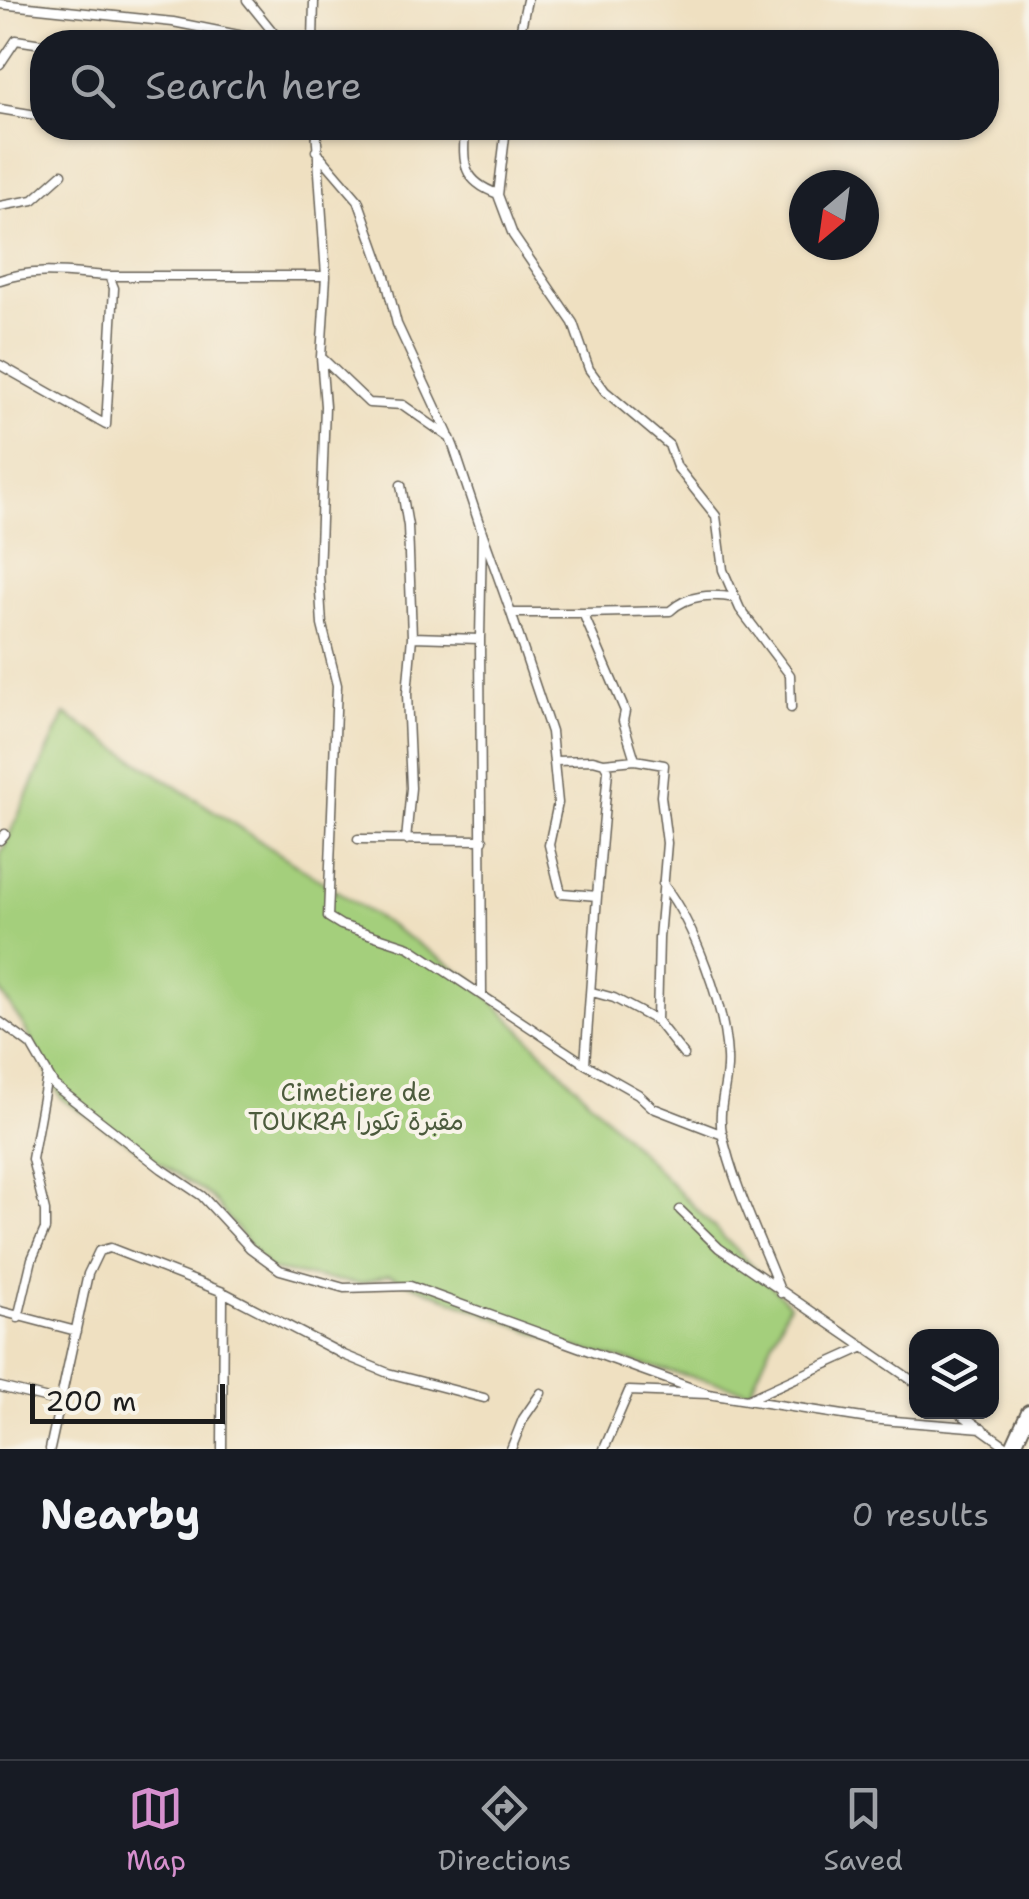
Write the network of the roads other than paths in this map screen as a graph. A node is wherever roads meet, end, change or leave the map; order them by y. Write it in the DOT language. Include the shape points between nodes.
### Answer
graph roads {
  1 [pos="247,0"];
  2 [pos="314,0"];
  3 [pos="527,0"];
  4 [pos="0,4"];
  5 [pos="60,4"];
  6 [pos="215,30"];
  7 [pos="268,30"];
  8 [pos="313,30"];
  9 [pos="521,30"];
  10 [pos="30,42"];
  11 [pos="0,64"];
  12 [pos="0,109"];
  13 [pos="30,114"];
  14 [pos="316,140"];
  15 [pos="465,140"];
  16 [pos="505,140"];
  17 [pos="316,150"];
  18 [pos="62,174"];
  19 [pos="498,194"];
  20 [pos="0,206"];
  21 [pos="109,276"];
  22 [pos="326,276"];
  23 [pos="0,280"];
  24 [pos="321,357"];
  25 [pos="0,365"];
  26 [pos="450,438"];
  27 [pos="401,485"];
  28 [pos="482,532"];
  29 [pos="736,598"];
  30 [pos="511,613"];
  31 [pos="583,613"];
  32 [pos="412,637"];
  33 [pos="480,640"];
  34 [pos="791,708"];
  35 [pos="554,760"];
  36 [pos="635,760"];
  37 [pos="604,763"];
  38 [pos="358,839"];
  39 [pos="406,840"];
  40 [pos="483,840"];
  41 [pos="663,884"];
  42 [pos="598,896"];
  43 [pos="592,992"];
  44 [pos="482,994"];
  45 [pos="0,1022"];
  46 [pos="657,1022"];
  47 [pos="684,1055"];
  48 [pos="585,1064"];
  49 [pos="47,1076"];
  50 [pos="722,1135"];
  51 [pos="680,1210"];
  52 [pos="223,1292"];
  53 [pos="780,1292"];
  54 [pos="0,1311"];
  55 [pos="18,1318"];
  56 [pos="76,1331"];
  57 [pos="864,1347"];
  58 [pos="909,1378"];
  59 [pos="0,1387"];
  60 [pos="541,1393"];
  61 [pos="708,1394"];
  62 [pos="484,1398"];
  63 [pos="747,1400"];
  64 [pos="60,1402"];
  65 [pos="1029,1412"];
  66 [pos="968,1419"];
  67 [pos="982,1428"];
  68 [pos="50,1449"];
  69 [pos="222,1449"];
  70 [pos="511,1449"];
  71 [pos="604,1449"];
  72 [pos="1011,1449"];
  1 -- 7 [label="street"];
  2 -- 8 [label="street"];
  3 -- 9 [label="street"];
  4 -- 5 [label="street"];
  5 -- 6 [label="street"];
  10 -- 11 [label="street" via="16,40"];
  12 -- 13 [label="street"];
  14 -- 17 [label="street"];
  15 -- 19 [label="street" via="468,176"];
  16 -- 29 [label="street" via="498,196 513,235 573,323 589,369 605,391 669,444 677,467 716,516 723,570"];
  17 -- 22 [label="street"];
  17 -- 26 [label="street" via="358,200 397,324"];
  18 -- 20 [label="street" via="33,200"];
  21 -- 22 [label="street"];
  21 -- 23 [label="street" via="57,272"];
  21 -- 25 [label="street" via="114,288 106,424"];
  22 -- 24 [label="street"];
  24 -- 26 [label="street" via="369,403 403,404"];
  24 -- 44 [label="street" via="319,575 322,625 337,686 328,916 409,947"];
  26 -- 28 [label="street"];
  27 -- 32 [label="street"];
  28 -- 30 [label="street"];
  28 -- 33 [label="street"];
  29 -- 31 [label="street" via="698,598 670,611"];
  29 -- 34 [label="street" via="790,675"];
  30 -- 31 [label="street"];
  30 -- 35 [label="street" via="552,732"];
  31 -- 36 [label="street" via="624,711"];
  32 -- 33 [label="street"];
  32 -- 39 [label="street"];
  33 -- 40 [label="street"];
  35 -- 37 [label="street"];
  35 -- 42 [label="street" via="558,803 549,845 561,893"];
  36 -- 37 [label="street"];
  36 -- 41 [label="street" via="664,765"];
  37 -- 42 [label="street"];
  38 -- 39 [label="street"];
  39 -- 40 [label="street"];
  40 -- 44 [label="street"];
  41 -- 46 [label="street"];
  41 -- 50 [label="street" via="698,945 716,1000 728,1058"];
  42 -- 43 [label="street"];
  43 -- 46 [label="street"];
  43 -- 48 [label="street"];
  44 -- 48 [label="street"];
  45 -- 49 [label="street" via="31,1045"];
  46 -- 47 [label="street"];
  48 -- 50 [label="street" via="654,1108"];
  49 -- 55 [label="street" via="32,1159 46,1229"];
  49 -- 61 [label="street" via="202,1196 280,1270 344,1288 410,1286"];
  50 -- 53 [label="street"];
  51 -- 53 [label="street"];
  52 -- 56 [label="street" via="110,1248 92,1262"];
  52 -- 62 [label="street" via="388,1373"];
  52 -- 69 [label="street"];
  53 -- 57 [label="street"];
  54 -- 55 [label="street"];
  55 -- 56 [label="street"];
  56 -- 64 [label="street"];
  57 -- 58 [label="street"];
  57 -- 63 [label="street"];
  59 -- 64 [label="street"];
  60 -- 70 [label="street"];
  61 -- 63 [label="street"];
  61 -- 71 [label="street" via="629,1391"];
  63 -- 67 [label="street"];
  64 -- 68 [label="street"];
  65 -- 72 [label="highway"];
  66 -- 67 [label="street"];
  67 -- 72 [label="street"];
}
